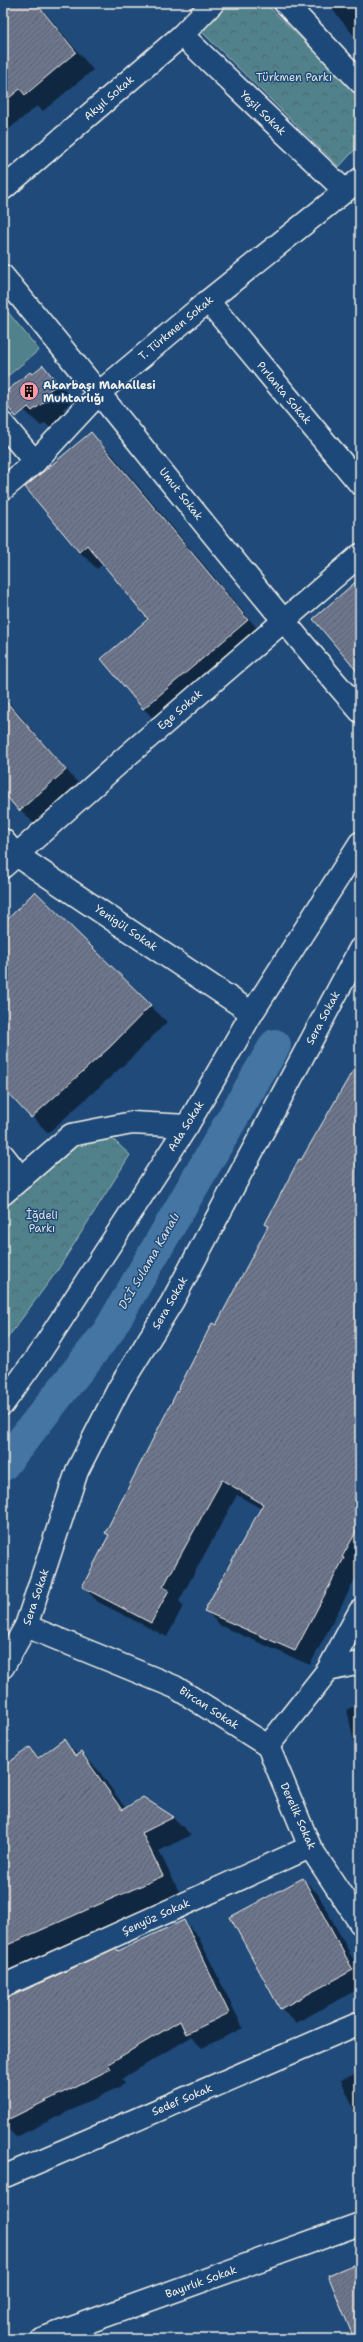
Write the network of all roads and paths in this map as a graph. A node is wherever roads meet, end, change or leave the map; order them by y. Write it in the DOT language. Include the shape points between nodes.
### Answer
graph roads {
  1 [pos="213,3"];
  2 [pos="285,3"];
  3 [pos="182,35"];
  4 [pos="360,82"];
  5 [pos="352,185"];
  6 [pos="3,189"];
  7 [pos="3,276"];
  8 [pos="208,301"];
  9 [pos="100,392"];
  10 [pos="3,424"];
  11 [pos="35,462"];
  12 [pos="360,484"];
  13 [pos="3,489"];
  14 [pos="360,555"];
  15 [pos="282,621"];
  16 [pos="360,711"];
  17 [pos="360,843"];
  18 [pos="7,854"];
  19 [pos="354,869"];
  20 [pos="360,949"];
  21 [pos="252,1013"];
  22 [pos="187,1126"];
  23 [pos="3,1155"];
  24 [pos="21,1178"];
  25 [pos="3,1194"];
  26 [pos="3,1404"];
  27 [pos="360,1611"];
  28 [pos="26,1626"];
  29 [pos="360,1663"];
  30 [pos="3,1667"];
  31 [pos="328,1670"];
  32 [pos="268,1746"];
  33 [pos="310,1848"];
  34 [pos="360,1924"];
  35 [pos="3,1986"];
  36 [pos="360,2023"];
  37 [pos="3,2177"];
  38 [pos="360,2224"];
  39 [pos="41,2339"];
  1 -- 3 [label="street, Akyıl Sokak"];
  2 -- 4 [label="street"];
  3 -- 5 [label="street, Yeşil Sokak"];
  3 -- 6 [label="street, Akyıl Sokak"];
  5 -- 8 [label="street, T. Türkmen Sokak"];
  7 -- 9 [label="street, Umut Sokak"];
  8 -- 9 [label="street, T. Türkmen Sokak"];
  8 -- 12 [label="street, Pırlanta Sokak"];
  9 -- 11 [label="street, T. Türkmen Sokak"];
  9 -- 15 [label="street, Umut Sokak"];
  10 -- 11 [label="street"];
  11 -- 13 [label="street, T. Türkmen Sokak"];
  14 -- 15 [label="street, Ege Sokak"];
  15 -- 16 [label="street, Umut Sokak"];
  15 -- 18 [label="street, Ege Sokak"];
  17 -- 19 [label="street, Ada Sokak"];
  18 -- 21 [label="street, Yenigül Sokak"];
  19 -- 21 [label="street, Ada Sokak"];
  20 -- 28 [label="street, Sera Sokak" via="172,1302 119,1388 77,1471"];
  21 -- 22 [label="street, Ada Sokak"];
  22 -- 24 [label="street" via="132,1123 71,1135"];
  22 -- 26 [label="street, Ada Sokak" via="41,1351"];
  23 -- 24 [label="street"];
  24 -- 25 [label="street"];
  27 -- 31 [label="street"];
  28 -- 30 [label="street, Sera Sokak"];
  28 -- 32 [label="street, Bircan Sokak" via="175,1687"];
  29 -- 31 [label="street"];
  31 -- 32 [label="street"];
  32 -- 33 [label="street, Derelik Sokak"];
  33 -- 34 [label="street, Derelik Sokak"];
  33 -- 35 [label="street, Şenyüz Sokak"];
  36 -- 37 [label="street, Sedef Sokak"];
  38 -- 39 [label="street, Bayırlık Sokak"];
}
